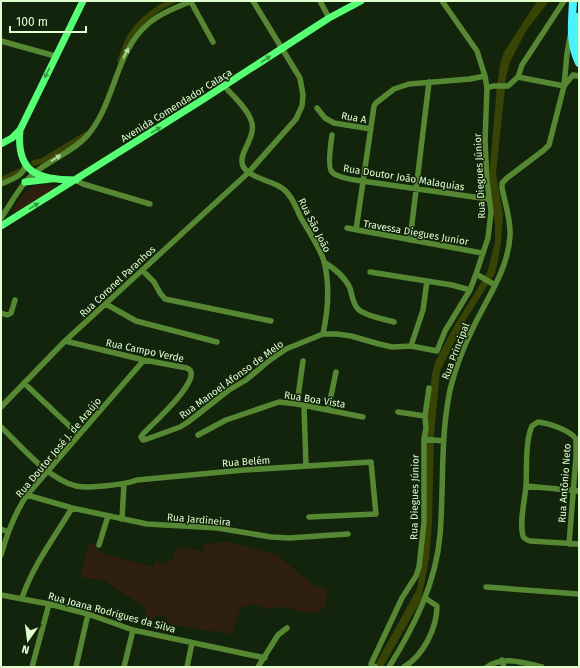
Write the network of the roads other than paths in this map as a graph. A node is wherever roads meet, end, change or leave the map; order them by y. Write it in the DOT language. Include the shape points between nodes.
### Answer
graph roads {
  1 [pos="83,1"];
  2 [pos="191,1"];
  3 [pos="253,1"];
  4 [pos="320,1"];
  5 [pos="361,1"];
  6 [pos="442,1"];
  7 [pos="564,1"];
  8 [pos="573,1"];
  9 [pos="578,1"];
  10 [pos="578,15"];
  11 [pos="329,18"];
  12 [pos="572,31"];
  13 [pos="1,41"];
  14 [pos="213,42"];
  15 [pos="579,46"];
  16 [pos="284,47"];
  17 [pos="55,56"];
  18 [pos="579,63"];
  19 [pos="485,76"];
  20 [pos="579,76"];
  21 [pos="518,77"];
  22 [pos="429,82"];
  23 [pos="224,86"];
  24 [pos="564,86"];
  25 [pos="487,88"];
  26 [pos="317,108"];
  27 [pos="371,129"];
  28 [pos="20,130"];
  29 [pos="332,135"];
  30 [pos="1,144"];
  31 [pos="25,164"];
  32 [pos="34,173"];
  33 [pos="248,173"];
  34 [pos="54,179"];
  35 [pos="76,180"];
  36 [pos="362,181"];
  37 [pos="26,182"];
  38 [pos="1,184"];
  39 [pos="417,189"];
  40 [pos="488,199"];
  41 [pos="150,204"];
  42 [pos="1,218"];
  43 [pos="1,226"];
  44 [pos="347,228"];
  45 [pos="356,230"];
  46 [pos="410,240"];
  47 [pos="482,252"];
  48 [pos="324,262"];
  49 [pos="142,270"];
  50 [pos="370,272"];
  51 [pos="476,274"];
  52 [pos="426,281"];
  53 [pos="493,284"];
  54 [pos="470,290"];
  55 [pos="15,300"];
  56 [pos="106,304"];
  57 [pos="1,313"];
  58 [pos="271,321"];
  59 [pos="394,322"];
  60 [pos="324,334"];
  61 [pos="65,341"];
  62 [pos="217,342"];
  63 [pos="411,346"];
  64 [pos="437,351"];
  65 [pos="144,360"];
  66 [pos="303,361"];
  67 [pos="336,372"];
  68 [pos="24,383"];
  69 [pos="430,388"];
  70 [pos="297,404"];
  71 [pos="304,406"];
  72 [pos="1,407"];
  73 [pos="328,410"];
  74 [pos="398,412"];
  75 [pos="425,416"];
  76 [pos="363,417"];
  77 [pos="1,427"];
  78 [pos="146,430"];
  79 [pos="79,435"];
  80 [pos="198,435"];
  81 [pos="424,439"];
  82 [pos="444,441"];
  83 [pos="306,466"];
  84 [pos="47,471"];
  85 [pos="124,484"];
  86 [pos="526,486"];
  87 [pos="576,491"];
  88 [pos="27,495"];
  89 [pos="72,508"];
  90 [pos="108,516"];
  91 [pos="309,517"];
  92 [pos="122,519"];
  93 [pos="1,529"];
  94 [pos="8,532"];
  95 [pos="348,534"];
  96 [pos="569,544"];
  97 [pos="579,544"];
  98 [pos="99,545"];
  99 [pos="1,556"];
  100 [pos="486,587"];
  101 [pos="579,594"];
  102 [pos="1,595"];
  103 [pos="22,598"];
  104 [pos="425,598"];
  105 [pos="49,604"];
  106 [pos="88,614"];
  107 [pos="287,628"];
  108 [pos="133,630"];
  109 [pos="192,643"];
  110 [pos="265,658"];
  111 [pos="502,660"];
  112 [pos="373,665"];
  113 [pos="32,667"];
  114 [pos="76,667"];
  115 [pos="124,667"];
  116 [pos="187,667"];
  117 [pos="258,667"];
  118 [pos="389,667"];
  119 [pos="404,667"];
  120 [pos="487,667"];
  121 [pos="504,667"];
  122 [pos="542,667"];
  1 -- 17 [label="main road"];
  2 -- 14 [label="street"];
  32 -- 2 [label="street, one-way" via="75,146 93,128 105,108 126,53 139,32 158,16"];
  3 -- 16 [label="street, Rua Coronel Paranhos"];
  4 -- 11 [label="street"];
  5 -- 11 [label="main road, Avenida Comendador Calaça"];
  6 -- 19 [label="street, Rua Diegues Júnior" via="476,50"];
  7 -- 21 [label="street" via="522,65"];
  8 -- 12 [label="highway"];
  9 -- 10 [label="highway"];
  10 -- 15 [label="highway"];
  11 -- 16 [label="main road, Avenida Comendador Calaça"];
  12 -- 18 [label="highway"];
  12 -- 24 [label="street, Rua Principal"];
  13 -- 17 [label="street"];
  23 -- 16 [label="main road, Avenida Comendador Calaça, one-way"];
  16 -- 33 [label="street, Rua Coronel Paranhos" via="303,87 302,106 296,119"];
  17 -- 28 [label="main road, one-way"];
  19 -- 22 [label="street"];
  19 -- 25 [label="street, Rua Diegues Júnior"];
  20 -- 24 [label="street" via="572,75"];
  21 -- 24 [label="street"];
  21 -- 25 [label="street" via="508,86"];
  22 -- 27 [label="street" via="400,86 379,100 374,106"];
  22 -- 39 [label="street"];
  23 -- 33 [label="street" via="244,108 252,124 252,136 242,165"];
  35 -- 23 [label="main road, Avenida Comendador Calaça, one-way"];
  24 -- 53 [label="street, Rua Principal" via="549,145 502,183 510,238 505,263"];
  25 -- 40 [label="street, Rua Diegues Júnior" via="485,141"];
  26 -- 27 [label="street, Rua A" via="325,118 334,123"];
  27 -- 36 [label="street"];
  28 -- 30 [label="main road"];
  28 -- 31 [label="main road" via="19,148"];
  29 -- 36 [label="street, Rua Doutor João Malaquias" via="329,168 332,173"];
  31 -- 32 [label="main road"];
  31 -- 38 [label="street" via="22,173"];
  32 -- 34 [label="main road"];
  32 -- 37 [label="street"];
  33 -- 48 [label="street, Rua São João" via="286,191"];
  33 -- 49 [label="street, Rua Coronel Paranhos"];
  34 -- 35 [label="main road"];
  34 -- 37 [label="main road"];
  35 -- 41 [label="street"];
  43 -- 35 [label="main road, Avenida Comendador Calaça, one-way"];
  36 -- 39 [label="street, Rua Doutor João Malaquias"];
  36 -- 45 [label="street"];
  37 -- 42 [label="street"];
  39 -- 40 [label="street, Rua Doutor João Malaquias"];
  39 -- 46 [label="street"];
  40 -- 47 [label="street, Rua Diegues Júnior" via="490,222 488,238"];
  44 -- 45 [label="street, Travessa Diegues Junior"];
  45 -- 46 [label="street, Travessa Diegues Junior"];
  46 -- 47 [label="street, Travessa Diegues Junior"];
  47 -- 51 [label="street, Rua Diegues Júnior"];
  48 -- 59 [label="street" via="340,272 350,288 357,308"];
  48 -- 60 [label="street, Rua São João" via="327,286"];
  49 -- 56 [label="street, Rua Coronel Paranhos"];
  49 -- 58 [label="street" via="165,299"];
  50 -- 52 [label="street"];
  51 -- 53 [label="street"];
  51 -- 54 [label="street, Rua Diegues Júnior"];
  52 -- 54 [label="street"];
  52 -- 63 [label="street" via="421,316"];
  53 -- 82 [label="street, Rua Principal" via="453,378"];
  54 -- 64 [label="street, Rua Diegues Júnior"];
  55 -- 57 [label="street" via="11,313"];
  56 -- 61 [label="street, Rua Coronel Paranhos"];
  56 -- 62 [label="street" via="136,321"];
  60 -- 63 [label="street, Rua Manoel Afonso de Melo" via="351,336 392,347"];
  60 -- 78 [label="street, Rua Manoel Afonso de Melo" via="281,353 180,427 143,440 141,436"];
  61 -- 65 [label="street, Rua Campo Verde"];
  61 -- 68 [label="street, Rua Coronel Paranhos"];
  63 -- 64 [label="street, Rua Manoel Afonso de Melo"];
  65 -- 78 [label="street, Rua Campo Verde" via="187,368 192,372 182,394"];
  65 -- 79 [label="street, Rua Doutor José J. de Araújo"];
  66 -- 70 [label="street"];
  67 -- 73 [label="street"];
  68 -- 72 [label="street, Rua Coronel Paranhos"];
  68 -- 79 [label="street"];
  69 -- 75 [label="street, Rua Diegues Júnior"];
  70 -- 71 [label="street, Rua Boa Vista"];
  70 -- 80 [label="street, Rua Boa Vista" via="269,404 226,420"];
  71 -- 73 [label="street, Rua Boa Vista"];
  71 -- 83 [label="street"];
  73 -- 76 [label="street, Rua Boa Vista"];
  74 -- 75 [label="street"];
  75 -- 81 [label="street, Rua Diegues Júnior"];
  77 -- 84 [label="street, Rua Belém"];
  79 -- 84 [label="street, Rua Doutor José J. de Araújo"];
  81 -- 82 [label="street"];
  81 -- 112 [label="street, Rua Diegues Júnior" via="424,522 419,567 402,598"];
  82 -- 104 [label="street, Rua Principal" via="440,536 432,578"];
  83 -- 85 [label="street, Rua Belém" via="137,480"];
  83 -- 91 [label="street, Rua Belém" via="371,462 376,514"];
  84 -- 85 [label="street, Rua Belém" via="60,480 77,486"];
  84 -- 88 [label="street, Rua Doutor José J. de Araújo"];
  85 -- 92 [label="street"];
  86 -- 87 [label="street"];
  86 -- 87 [label="street, Rua Antônio Neto" via="529,438 532,426 538,422 549,424 575,437"];
  86 -- 96 [label="street" via="523,536 530,541 541,543"];
  87 -- 96 [label="street, Rua Antônio Neto"];
  88 -- 89 [label="street, Rua Jardineira"];
  88 -- 94 [label="street, Rua Doutor José J. de Araújo" via="18,508"];
  89 -- 90 [label="street, Rua Jardineira"];
  89 -- 103 [label="street" via="42,555"];
  90 -- 92 [label="street, Rua Jardineira"];
  90 -- 98 [label="street"];
  92 -- 95 [label="street, Rua Jardineira" via="147,524 218,528 271,537"];
  93 -- 94 [label="street"];
  94 -- 99 [label="street, Rua Doutor José J. de Araújo"];
  96 -- 97 [label="street"];
  100 -- 101 [label="street"];
  102 -- 103 [label="street, Rua Joana Rodrigues da Silva"];
  103 -- 105 [label="street, Rua Joana Rodrigues da Silva"];
  104 -- 118 [label="street, Rua Principal"];
  104 -- 119 [label="street" via="437,606 433,625 418,655 413,662"];
  105 -- 106 [label="street, Rua Joana Rodrigues da Silva"];
  105 -- 113 [label="street"];
  106 -- 108 [label="street, Rua Joana Rodrigues da Silva"];
  106 -- 114 [label="street"];
  107 -- 110 [label="street" via="278,635"];
  108 -- 109 [label="street, Rua Joana Rodrigues da Silva"];
  108 -- 115 [label="street"];
  109 -- 110 [label="street, Rua Joana Rodrigues da Silva"];
  109 -- 116 [label="street"];
  110 -- 117 [label="street"];
  111 -- 120 [label="street"];
  111 -- 121 [label="street"];
  111 -- 122 [label="street"];
}
